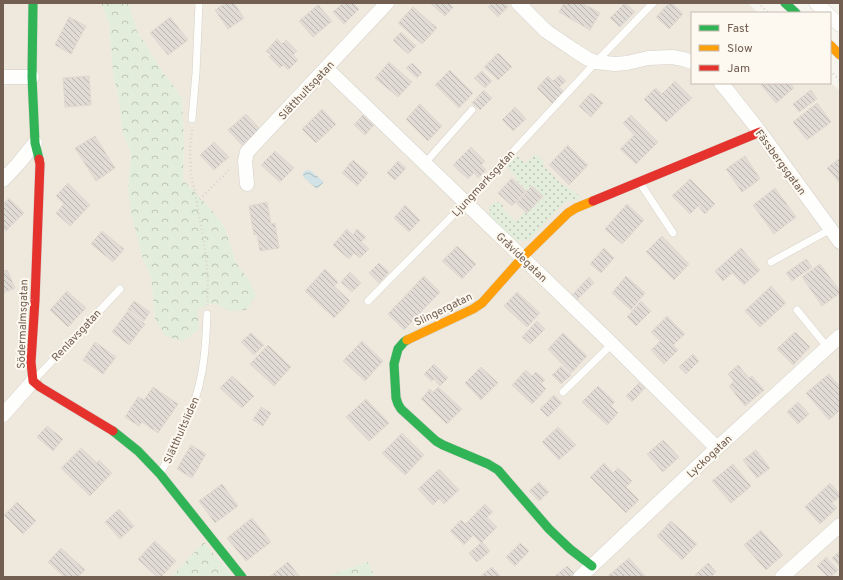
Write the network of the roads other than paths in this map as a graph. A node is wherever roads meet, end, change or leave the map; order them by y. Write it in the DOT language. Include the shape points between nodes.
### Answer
graph roads {
  1 [pos="32,3"];
  2 [pos="200,3"];
  3 [pos="387,3"];
  4 [pos="518,3"];
  5 [pos="653,3"];
  6 [pos="785,3"];
  7 [pos="816,3"];
  8 [pos="795,12"];
  9 [pos="826,12"];
  10 [pos="831,17"];
  11 [pos="840,25"];
  12 [pos="831,46"];
  13 [pos="840,55"];
  14 [pos="596,62"];
  15 [pos="691,62"];
  16 [pos="326,68"];
  17 [pos="3,77"];
  18 [pos="32,77"];
  19 [pos="722,84"];
  20 [pos="472,110"];
  21 [pos="192,119"];
  22 [pos="760,132"];
  23 [pos="35,143"];
  24 [pos="425,162"];
  25 [pos="3,180"];
  26 [pos="639,182"];
  27 [pos="247,184"];
  28 [pos="466,202"];
  29 [pos="831,229"];
  30 [pos="673,233"];
  31 [pos="840,242"];
  32 [pos="522,258"];
  33 [pos="771,262"];
  34 [pos="120,289"];
  35 [pos="368,301"];
  36 [pos="797,310"];
  37 [pos="207,314"];
  38 [pos="840,336"];
  39 [pos="612,344"];
  40 [pos="828,348"];
  41 [pos="33,381"];
  42 [pos="563,392"];
  43 [pos="3,415"];
  44 [pos="717,448"];
  45 [pos="160,474"];
  46 [pos="840,525"];
  47 [pos="592,566"];
  48 [pos="242,577"];
  49 [pos="580,577"];
  50 [pos="782,577"];
  1 -- 18 [label="street, Södermalmsgatan"];
  2 -- 21 [label="lane"];
  3 -- 16 [label="street, Slätthultsgatan"];
  4 -- 14 [label="street" via="546,31"];
  5 -- 14 [label="lane, Ljungmarksgatan"];
  6 -- 8 [label="street"];
  7 -- 9 [label="street"];
  10 -- 11 [label="street"];
  12 -- 13 [label="street"];
  14 -- 15 [label="street" via="615,64 672,57"];
  14 -- 28 [label="lane, Ljungmarksgatan"];
  16 -- 24 [label="street, Gråvidegatan"];
  16 -- 27 [label="street, Slätthultsgatan" via="247,152 244,160"];
  17 -- 18 [label="street"];
  18 -- 23 [label="street, Södermalmsgatan"];
  19 -- 22 [label="street, Fässbergsgatan"];
  20 -- 24 [label="lane"];
  22 -- 26 [label="street, Slingergatan"];
  22 -- 29 [label="street, Fässbergsgatan"];
  23 -- 25 [label="street"];
  23 -- 41 [label="street, Södermalmsgatan" via="40,164 30,362"];
  24 -- 28 [label="street, Gråvidegatan"];
  26 -- 30 [label="lane"];
  26 -- 32 [label="street, Slingergatan" via="568,213"];
  28 -- 32 [label="street, Gråvidegatan"];
  28 -- 35 [label="lane, Ljungmarksgatan"];
  29 -- 31 [label="street, Fässbergsgatan"];
  29 -- 33 [label="lane"];
  32 -- 39 [label="street, Gråvidegatan"];
  32 -- 47 [label="street, Slingergatan" via="482,303 404,342 398,349 394,364 396,398 401,409 436,441 498,470 549,529"];
  34 -- 41 [label="lane, Renlavsgatan"];
  36 -- 40 [label="lane"];
  37 -- 45 [label="lane, Slätthultsliden" via="203,368 194,404"];
  38 -- 40 [label="street, Lyckogatan"];
  39 -- 42 [label="lane"];
  39 -- 44 [label="street, Gråvidegatan"];
  40 -- 44 [label="street, Lyckogatan"];
  41 -- 43 [label="street"];
  41 -- 45 [label="street, Södermalmsgatan" via="116,433"];
  44 -- 47 [label="street, Lyckogatan"];
  45 -- 48 [label="street, Södermalmsgatan"];
  46 -- 50 [label="street"];
  47 -- 49 [label="street, Lyckogatan"];
}
